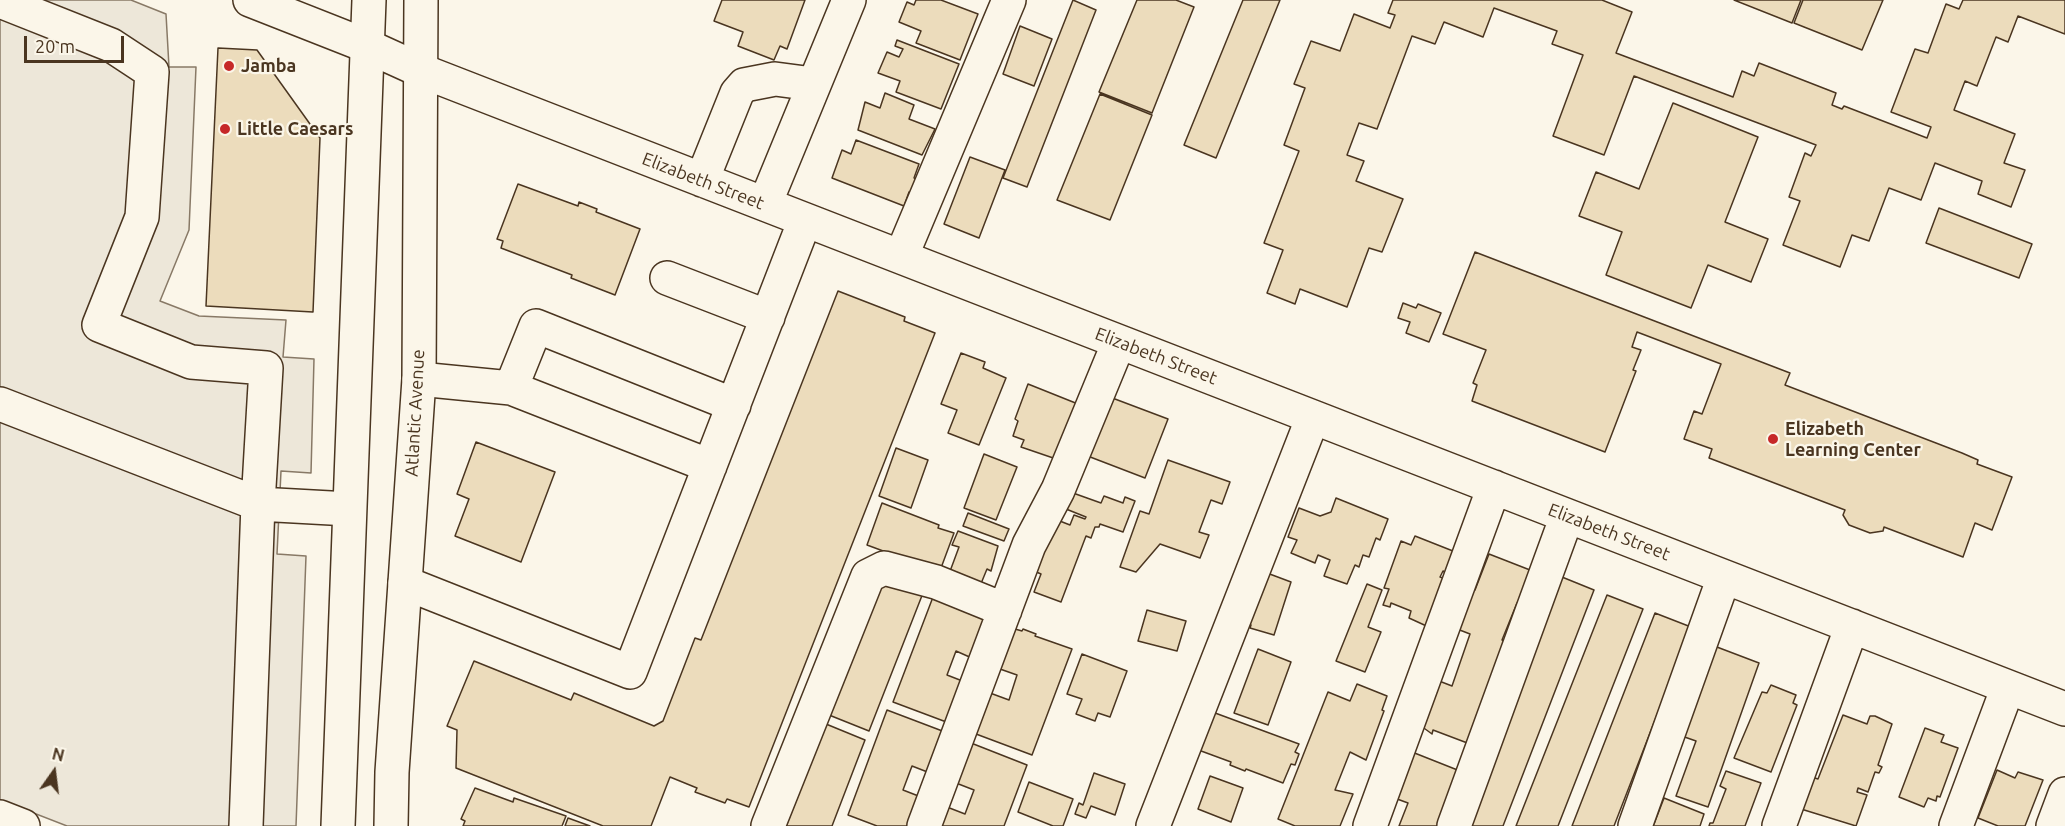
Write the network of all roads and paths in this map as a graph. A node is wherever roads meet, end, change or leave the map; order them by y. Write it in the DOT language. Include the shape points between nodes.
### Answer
graph roads {
  1 [pos="250,0"];
  2 [pos="369,0"];
  3 [pos="421,0"];
  4 [pos="849,0"];
  5 [pos="1009,0"];
  6 [pos="0,2"];
  7 [pos="367,46"];
  8 [pos="422,71"];
  9 [pos="813,84"];
  10 [pos="702,180"];
  11 [pos="765,204"];
  12 [pos="805,220"];
  13 [pos="901,257"];
  14 [pos="667,278"];
  15 [pos="768,317"];
  16 [pos="1119,342"];
  17 [pos="419,379"];
  18 [pos="511,388"];
  19 [pos="0,404"];
  20 [pos="734,405"];
  21 [pos="1313,417"];
  22 [pos="710,466"];
  23 [pos="1494,487"];
  24 [pos="258,504"];
  25 [pos="349,509"];
  26 [pos="1568,516"];
  27 [pos="1724,577"];
  28 [pos="405,583"];
  29 [pos="1005,610"];
  30 [pos="1852,626"];
  31 [pos="2008,687"];
  32 [pos="2065,709"];
  33 [pos="2065,794"];
  34 [pos="0,817"];
  35 [pos="23,826"];
  36 [pos="246,826"];
  37 [pos="338,826"];
  38 [pos="391,826"];
  39 [pos="768,826"];
  40 [pos="924,826"];
  41 [pos="1153,826"];
  42 [pos="1370,826"];
  43 [pos="1454,826"];
  44 [pos="1635,826"];
  45 [pos="1779,826"];
  46 [pos="1956,826"];
  47 [pos="2053,826"];
  1 -- 7 [label="street, Elizabeth Street"];
  2 -- 7 [label="street"];
  3 -- 8 [label="street, Atlantic Avenue"];
  4 -- 9 [label="street"];
  5 -- 13 [label="street"];
  6 -- 24 [label="street" via="111,45 152,72 142,216 99,325 191,362 266,368"];
  7 -- 8 [label="street, Elizabeth Street"];
  7 -- 25 [label="street"];
  8 -- 10 [label="street, Elizabeth Street"];
  8 -- 17 [label="street, Atlantic Avenue"];
  9 -- 10 [label="street" via="775,79 744,85 737,93"];
  9 -- 11 [label="street"];
  10 -- 11 [label="street, Elizabeth Street"];
  11 -- 12 [label="street, Elizabeth Street"];
  12 -- 13 [label="street, Elizabeth Street"];
  12 -- 15 [label="street"];
  13 -- 16 [label="street, Elizabeth Street"];
  14 -- 15 [label="street"];
  15 -- 20 [label="street"];
  16 -- 21 [label="street, Elizabeth Street"];
  16 -- 29 [label="street" via="1058,490 1029,545"];
  17 -- 18 [label="street"];
  17 -- 28 [label="street, Atlantic Avenue"];
  18 -- 20 [label="street" via="536,326"];
  18 -- 22 [label="street"];
  19 -- 24 [label="street"];
  20 -- 22 [label="street"];
  21 -- 23 [label="street, Elizabeth Street"];
  21 -- 41 [label="street"];
  22 -- 28 [label="street" via="630,672"];
  23 -- 26 [label="street, Elizabeth Street"];
  23 -- 42 [label="street"];
  24 -- 25 [label="street"];
  24 -- 36 [label="street"];
  25 -- 37 [label="street"];
  26 -- 27 [label="street, Elizabeth Street"];
  26 -- 43 [label="street"];
  27 -- 30 [label="street, Elizabeth Street"];
  27 -- 44 [label="street"];
  28 -- 38 [label="street, Atlantic Avenue"];
  29 -- 39 [label="street" via="936,582 884,568 868,576"];
  29 -- 40 [label="street"];
  30 -- 31 [label="street, Elizabeth Street"];
  30 -- 45 [label="street"];
  31 -- 32 [label="street, Elizabeth Street"];
  31 -- 46 [label="street"];
  33 -- 47 [label="street"];
  34 -- 35 [label="street"];
}
